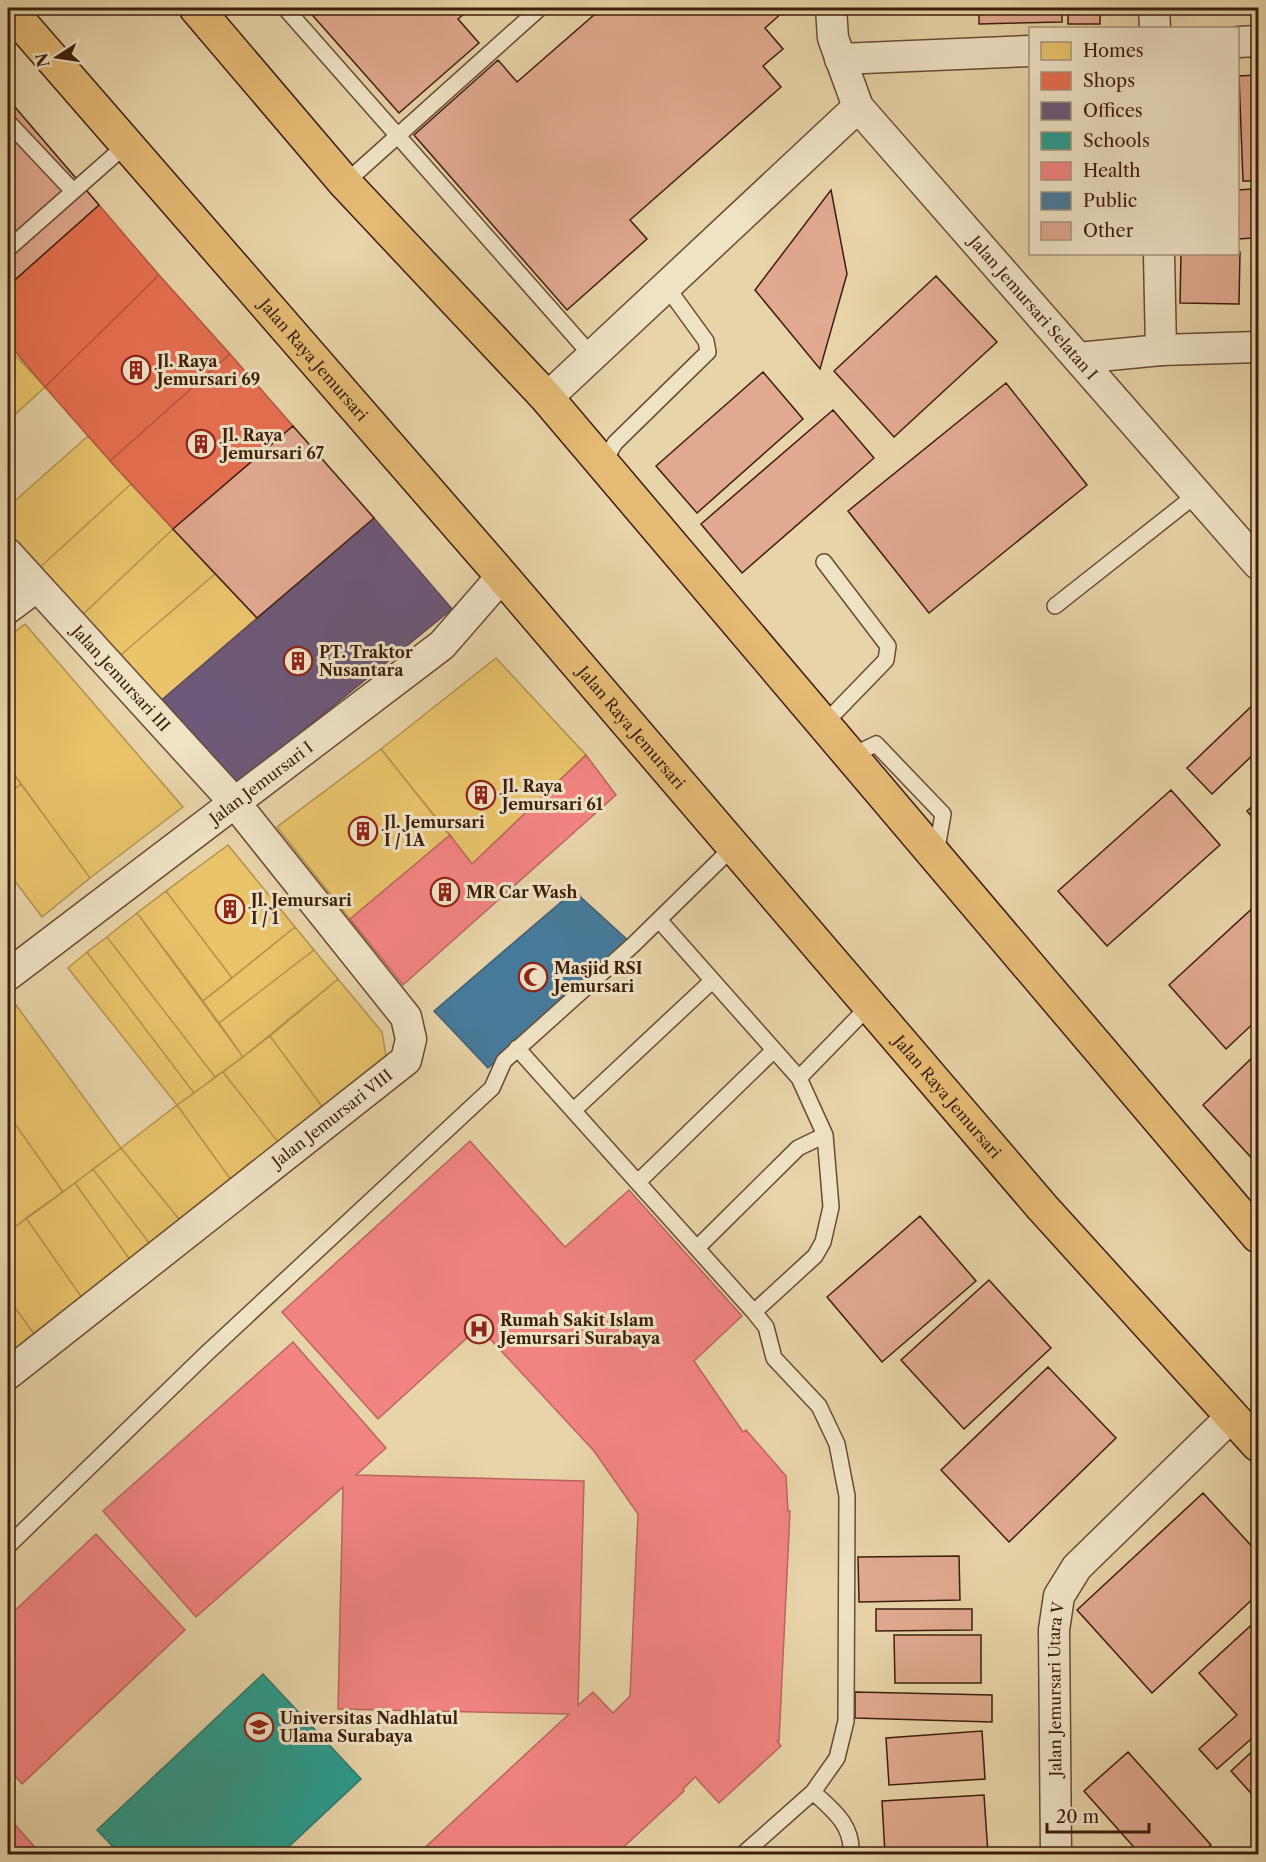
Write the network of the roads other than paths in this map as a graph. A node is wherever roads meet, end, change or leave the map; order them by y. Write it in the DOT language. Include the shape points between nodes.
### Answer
graph roads {
  1 [pos="8,8"];
  2 [pos="196,8"];
  3 [pos="285,8"];
  4 [pos="540,8"];
  5 [pos="831,8"];
  6 [pos="1154,8"];
  7 [pos="1155,27"];
  8 [pos="1258,40"];
  9 [pos="1239,42"];
  10 [pos="836,49"];
  11 [pos="1029,51"];
  12 [pos="858,107"];
  13 [pos="8,122"];
  14 [pos="398,137"];
  15 [pos="128,144"];
  16 [pos="345,183"];
  17 [pos="73,191"];
  18 [pos="8,249"];
  19 [pos="1159,255"];
  20 [pos="666,286"];
  21 [pos="1258,347"];
  22 [pos="1161,350"];
  23 [pos="592,356"];
  24 [pos="1078,358"];
  25 [pos="547,398"];
  26 [pos="602,465"];
  27 [pos="1197,494"];
  28 [pos="8,554"];
  29 [pos="824,562"];
  30 [pos="1258,564"];
  31 [pos="502,576"];
  32 [pos="36,587"];
  33 [pos="1055,606"];
  34 [pos="8,608"];
  35 [pos="824,724"];
  36 [pos="235,803"];
  37 [pos="733,847"];
  38 [pos="659,920"];
  39 [pos="8,975"];
  40 [pos="712,981"];
  41 [pos="870,1005"];
  42 [pos="517,1048"];
  43 [pos="774,1050"];
  44 [pos="799,1078"];
  45 [pos="574,1110"];
  46 [pos="825,1135"];
  47 [pos="638,1182"];
  48 [pos="1258,1236"];
  49 [pos="698,1247"];
  50 [pos="754,1312"];
  51 [pos="8,1374"];
  52 [pos="1232,1416"];
  53 [pos="1258,1445"];
  54 [pos="8,1546"];
  55 [pos="813,1792"];
  56 [pos="743,1854"];
  57 [pos="852,1854"];
  58 [pos="1056,1854"];
  1 -- 15 [label="main road, Jalan Raya Jemursari"];
  2 -- 16 [label="main road"];
  3 -- 14 [label="lane"];
  4 -- 14 [label="lane"];
  5 -- 10 [label="street, Jalan Jemursari Selatan I"];
  6 -- 7 [label="street"];
  8 -- 9 [label="street"];
  10 -- 11 [label="street"];
  10 -- 12 [label="street, Jalan Jemursari Selatan I"];
  12 -- 20 [label="street"];
  12 -- 24 [label="street, Jalan Jemursari Selatan I"];
  13 -- 17 [label="lane"];
  14 -- 16 [label="lane"];
  14 -- 23 [label="lane"];
  15 -- 17 [label="lane"];
  15 -- 31 [label="main road, Jalan Raya Jemursari"];
  16 -- 25 [label="main road"];
  17 -- 18 [label="lane"];
  19 -- 22 [label="street"];
  20 -- 23 [label="street"];
  20 -- 26 [label="lane" via="706,341 708,352 615,444"];
  21 -- 22 [label="street"];
  22 -- 24 [label="street"];
  23 -- 25 [label="street"];
  24 -- 27 [label="street, Jalan Jemursari Selatan I"];
  25 -- 26 [label="main road"];
  26 -- 35 [label="main road"];
  27 -- 30 [label="street, Jalan Jemursari Selatan I"];
  27 -- 33 [label="lane"];
  28 -- 32 [label="street, Jalan Jemursari III"];
  29 -- 35 [label="lane" via="888,646 886,660"];
  31 -- 36 [label="street, Jalan Jemursari I" via="442,645"];
  31 -- 37 [label="main road, Jalan Raya Jemursari"];
  32 -- 34 [label="street"];
  32 -- 36 [label="street, Jalan Jemursari III"];
  35 -- 48 [label="main road"];
  36 -- 39 [label="street, Jalan Jemursari I"];
  36 -- 51 [label="street, Jalan Jemursari VIII" via="406,1017 411,1049 406,1060"];
  37 -- 38 [label="lane"];
  37 -- 41 [label="main road, Jalan Raya Jemursari"];
  38 -- 40 [label="lane"];
  38 -- 42 [label="lane"];
  40 -- 43 [label="lane"];
  40 -- 45 [label="lane"];
  41 -- 44 [label="lane"];
  41 -- 52 [label="main road, Jalan Raya Jemursari" via="1041,1207"];
  42 -- 45 [label="lane"];
  42 -- 54 [label="lane" via="504,1061 492,1088 206,1354"];
  43 -- 44 [label="lane"];
  43 -- 47 [label="lane"];
  44 -- 46 [label="lane"];
  45 -- 47 [label="lane"];
  46 -- 49 [label="lane" via="798,1148"];
  46 -- 50 [label="lane" via="831,1207 823,1242 815,1256"];
  47 -- 49 [label="lane"];
  49 -- 50 [label="lane"];
  50 -- 55 [label="lane" via="766,1327 774,1358 819,1406 837,1444 847,1496 846,1721 837,1758"];
  52 -- 53 [label="main road, Jalan Raya Jemursari"];
  52 -- 58 [label="street, Jalan Jemursari Utara V" via="1077,1567 1059,1596 1054,1630"];
  55 -- 56 [label="lane"];
  55 -- 57 [label="lane" via="843,1820"];
}
